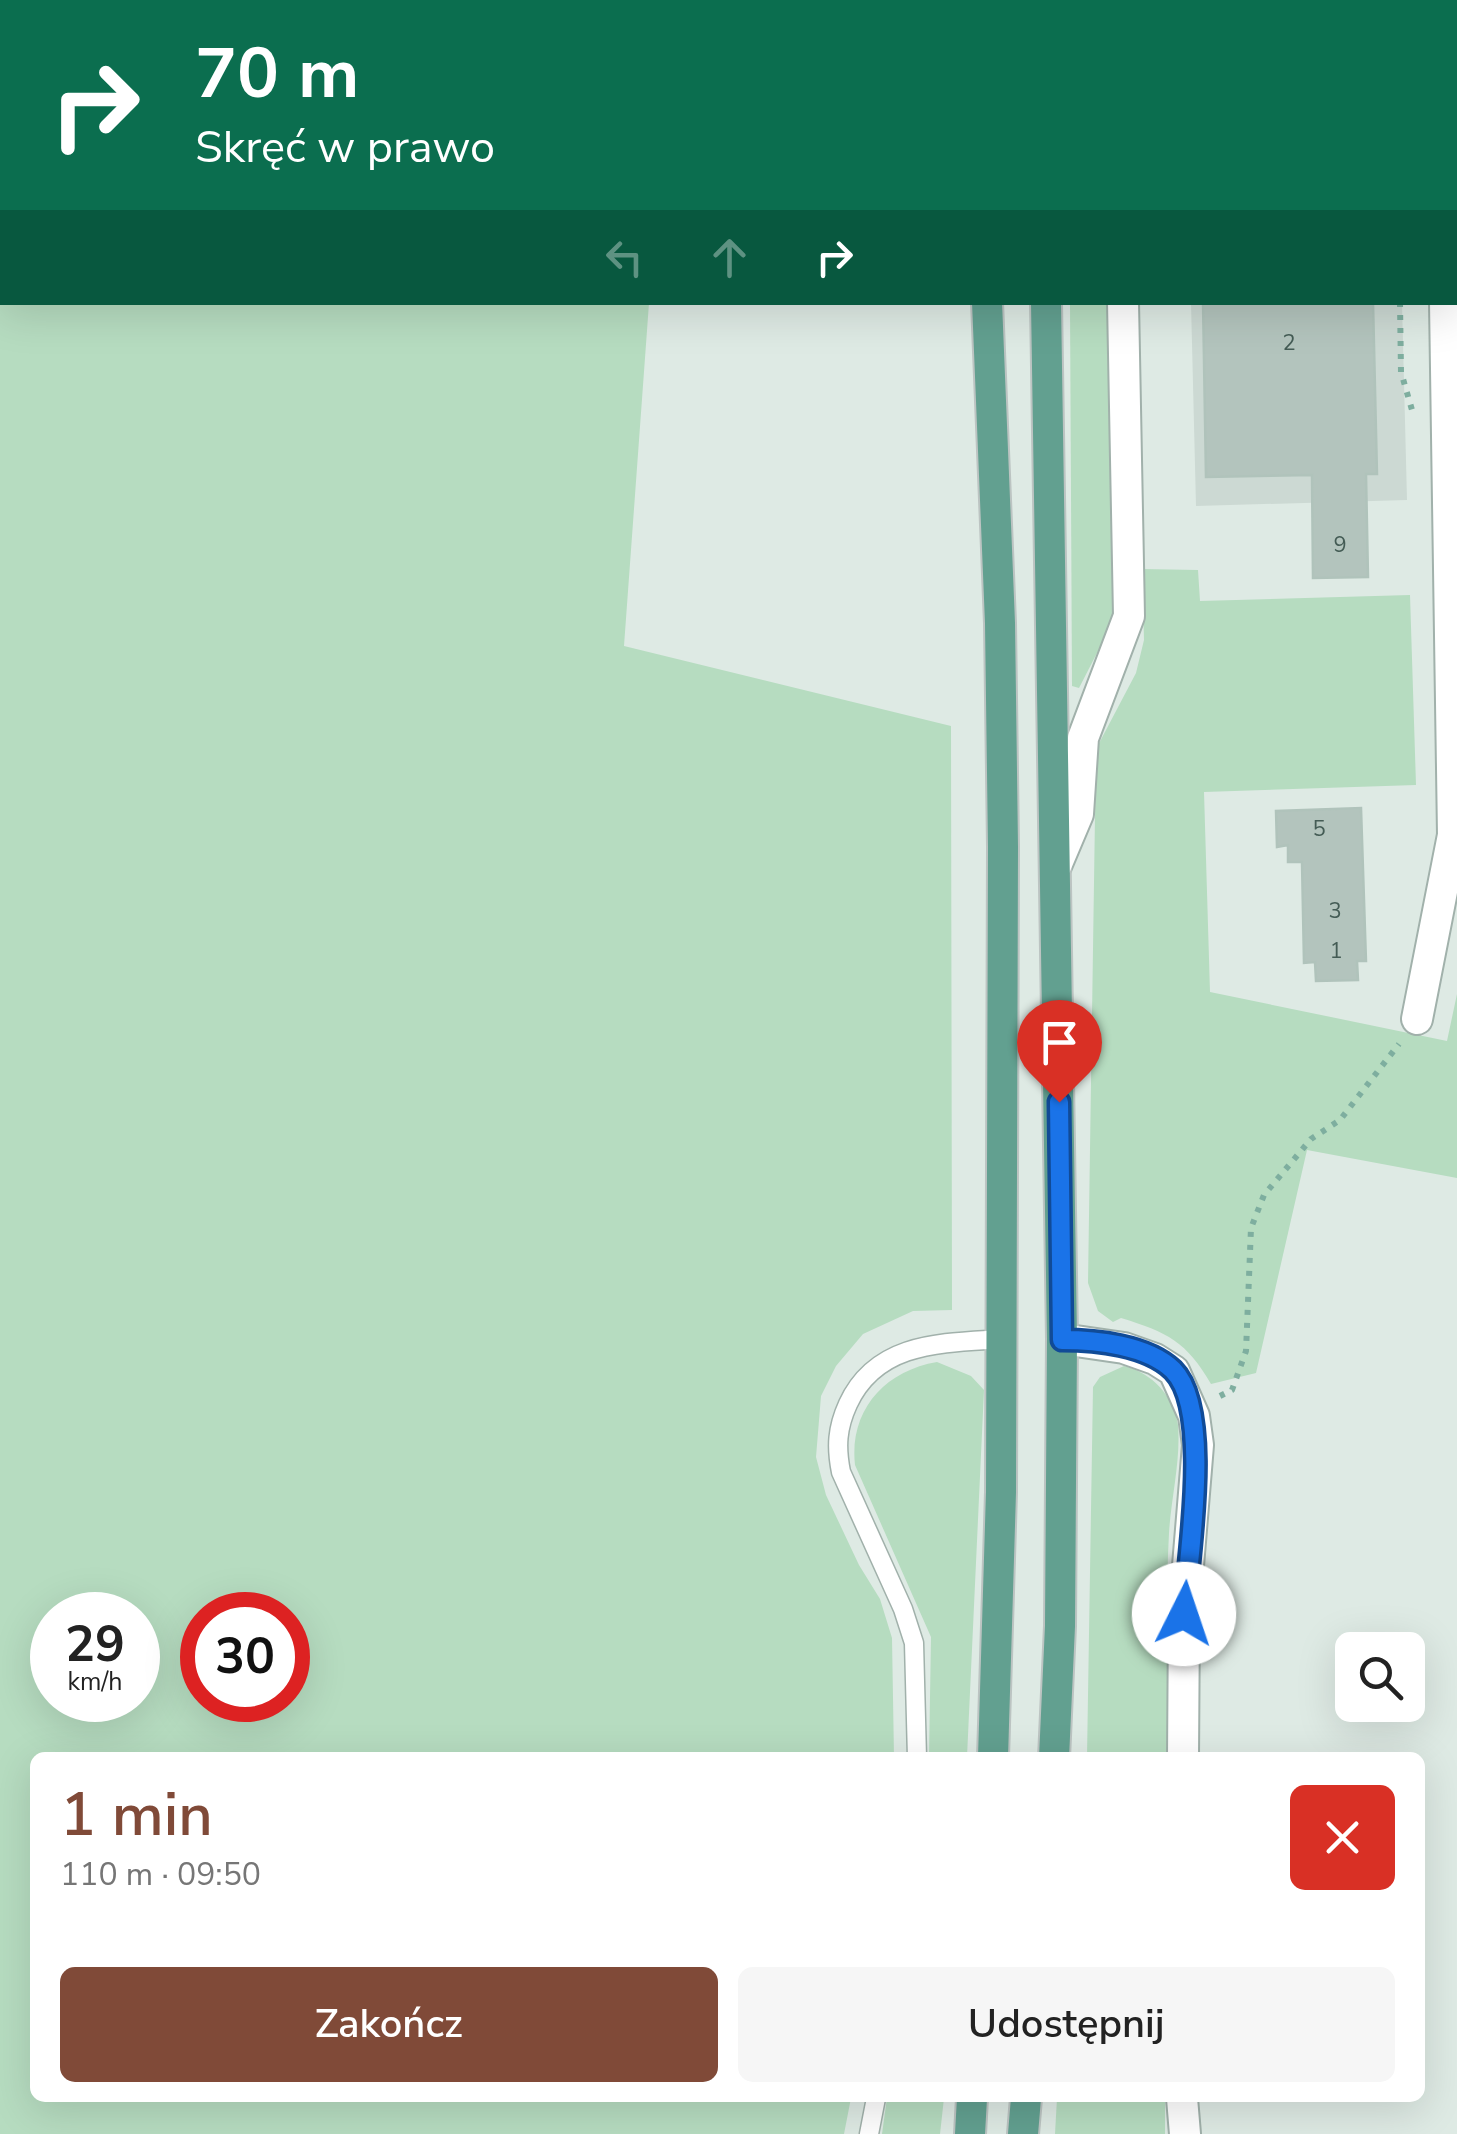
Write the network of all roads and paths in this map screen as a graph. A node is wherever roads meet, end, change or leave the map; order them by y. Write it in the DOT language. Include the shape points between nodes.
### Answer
graph roads {
  1 [pos="986,305"];
  2 [pos="1046,305"];
  3 [pos="1123,305"];
  4 [pos="1445,305"];
  5 [pos="1455,836"];
  6 [pos="1056,866"];
  7 [pos="1417,1020"];
  8 [pos="1003,1339"];
  9 [pos="1062,1340"];
  10 [pos="1211,1400"];
  11 [pos="916,1752"];
  12 [pos="993,1752"];
  13 [pos="1054,1752"];
  14 [pos="1183,1752"];
  15 [pos="875,2102"];
  16 [pos="972,2102"];
  17 [pos="1026,2102"];
  18 [pos="1182,2102"];
  19 [pos="869,2134"];
  20 [pos="970,2134"];
  21 [pos="1023,2134"];
  22 [pos="1185,2134"];
  1 -- 8 [label="main road" via="1000,623"];
  2 -- 6 [label="main road"];
  3 -- 6 [label="street" via="1128,616 1083,738 1078,814"];
  4 -- 5 [label="street"];
  5 -- 7 [label="street"];
  6 -- 9 [label="main road"];
  7 -- 10 [label="path" via="1340,1120 1312,1139 1264,1196 1250,1228 1246,1351 1232,1390"];
  8 -- 11 [label="lane" via="890,1356 870,1371 840,1423 841,1472 914,1643"];
  8 -- 12 [label="main road"];
  9 -- 13 [label="main road"];
  9 -- 14 [label="street" via="1156,1359 1174,1371 1194,1416"];
  15 -- 19 [label="lane"];
  16 -- 20 [label="main road"];
  17 -- 21 [label="main road"];
  18 -- 22 [label="street"];
}
